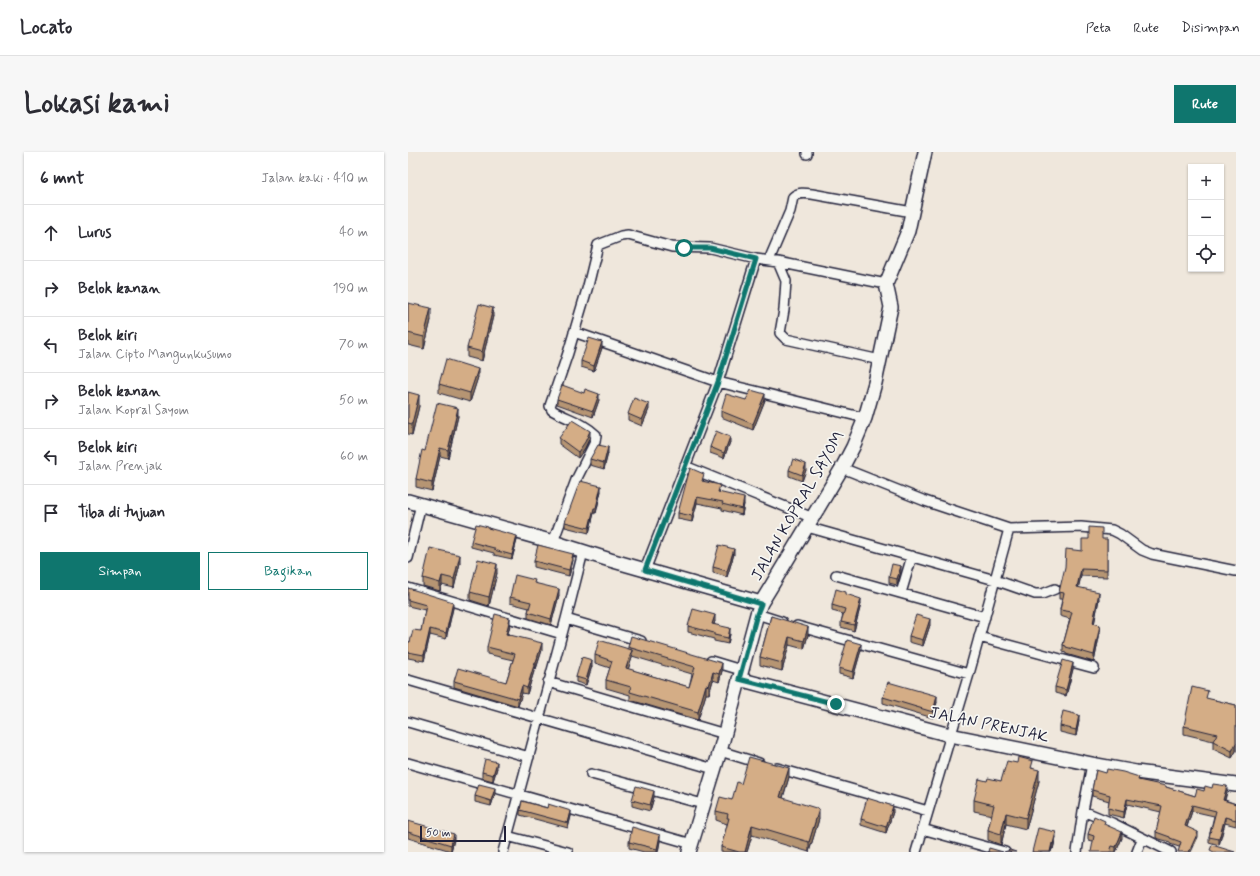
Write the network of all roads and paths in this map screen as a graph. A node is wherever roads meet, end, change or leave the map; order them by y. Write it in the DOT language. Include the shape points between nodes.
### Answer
graph roads {
  1 [pos="925,152"];
  2 [pos="912,212"];
  3 [pos="756,259"];
  4 [pos="774,261"];
  5 [pos="886,284"];
  6 [pos="574,332"];
  7 [pos="880,360"];
  8 [pos="718,382"];
  9 [pos="865,418"];
  10 [pos="685,466"];
  11 [pos="842,468"];
  12 [pos="408,501"];
  13 [pos="421,504"];
  14 [pos="810,523"];
  15 [pos="1009,528"];
  16 [pos="553,542"];
  17 [pos="582,552"];
  18 [pos="912,556"];
  19 [pos="408,558"];
  20 [pos="645,570"];
  21 [pos="1236,571"];
  22 [pos="836,575"];
  23 [pos="995,580"];
  24 [pos="408,588"];
  25 [pos="1055,590"];
  26 [pos="901,593"];
  27 [pos="759,609"];
  28 [pos="985,617"];
  29 [pos="566,619"];
  30 [pos="562,634"];
  31 [pos="979,637"];
  32 [pos="649,644"];
  33 [pos="703,659"];
  34 [pos="1094,668"];
  35 [pos="969,674"];
  36 [pos="740,675"];
  37 [pos="408,680"];
  38 [pos="548,682"];
  39 [pos="539,718"];
  40 [pos="408,722"];
  41 [pos="725,734"];
  42 [pos="950,736"];
  43 [pos="720,751"];
  44 [pos="528,757"];
  45 [pos="408,763"];
  46 [pos="1092,764"];
  47 [pos="714,769"];
  48 [pos="591,774"];
  49 [pos="1236,785"];
  50 [pos="518,795"];
  51 [pos="703,804"];
  52 [pos="928,811"];
  53 [pos="1082,811"];
  54 [pos="922,829"];
  55 [pos="507,836"];
  56 [pos="1142,839"];
  57 [pos="690,848"];
  58 [pos="503,852"];
  59 [pos="568,852"];
  60 [pos="916,852"];
  61 [pos="1005,852"];
  62 [pos="1077,852"];
  63 [pos="1137,852"];
  64 [pos="1171,852"];
  1 -- 2 [label="street"];
  2 -- 4 [label="street" via="812,194 798,194 793,197"];
  2 -- 5 [label="street" via="908,231"];
  3 -- 4 [label="street"];
  3 -- 6 [label="street" via="710,248 672,247 628,235 621,236 598,246"];
  3 -- 8 [label="street"];
  4 -- 5 [label="street"];
  4 -- 7 [label="street" via="786,281 780,333 783,338"];
  5 -- 7 [label="street, JALAN KOPRAL SAYOM" via="891,307"];
  6 -- 8 [label="street"];
  6 -- 16 [label="street" via="550,408 596,434 595,442 576,480"];
  7 -- 9 [label="street, JALAN KOPRAL SAYOM"];
  8 -- 9 [label="street"];
  8 -- 10 [label="street"];
  9 -- 11 [label="street, JALAN KOPRAL SAYOM"];
  10 -- 14 [label="street"];
  10 -- 20 [label="street"];
  11 -- 14 [label="street, JALAN KOPRAL SAYOM"];
  11 -- 15 [label="street" via="925,501"];
  12 -- 13 [label="street"];
  13 -- 16 [label="street"];
  13 -- 19 [label="street"];
  14 -- 18 [label="street"];
  14 -- 27 [label="street, JALAN KOPRAL SAYOM"];
  15 -- 21 [label="street" via="1081,527 1112,530 1152,554"];
  15 -- 23 [label="street"];
  16 -- 17 [label="street"];
  17 -- 20 [label="street"];
  17 -- 29 [label="street"];
  18 -- 23 [label="street"];
  18 -- 26 [label="street"];
  20 -- 27 [label="street"];
  22 -- 26 [label="street"];
  23 -- 25 [label="street" via="1035,594"];
  23 -- 28 [label="street"];
  24 -- 30 [label="street"];
  26 -- 28 [label="street"];
  27 -- 35 [label="street"];
  27 -- 36 [label="street, JALAN KOPRAL SAYOM"];
  28 -- 31 [label="street"];
  29 -- 30 [label="street"];
  29 -- 32 [label="street"];
  30 -- 38 [label="street"];
  31 -- 34 [label="street"];
  31 -- 35 [label="street"];
  33 -- 36 [label="street"];
  35 -- 42 [label="street"];
  36 -- 41 [label="street, JALAN KOPRAL SAYOM"];
  36 -- 42 [label="street, JALAN PRENJAK"];
  37 -- 39 [label="street"];
  38 -- 39 [label="street"];
  38 -- 41 [label="street"];
  39 -- 44 [label="street"];
  39 -- 47 [label="street"];
  40 -- 44 [label="street"];
  41 -- 43 [label="street, JALAN KOPRAL SAYOM"];
  42 -- 46 [label="street, JALAN PRENJAK"];
  42 -- 52 [label="street"];
  43 -- 47 [label="street, JALAN KOPRAL SAYOM"];
  43 -- 52 [label="street"];
  44 -- 50 [label="street"];
  45 -- 50 [label="street"];
  46 -- 49 [label="street, JALAN PRENJAK"];
  46 -- 53 [label="street"];
  47 -- 51 [label="street, JALAN KOPRAL SAYOM"];
  48 -- 51 [label="street"];
  50 -- 55 [label="street"];
  50 -- 57 [label="street"];
  51 -- 57 [label="street, JALAN KOPRAL SAYOM"];
  52 -- 54 [label="street"];
  53 -- 56 [label="street"];
  53 -- 62 [label="street"];
  54 -- 60 [label="street"];
  54 -- 61 [label="street"];
  55 -- 58 [label="street"];
  55 -- 59 [label="street"];
  56 -- 63 [label="street"];
  56 -- 64 [label="street"];
}
